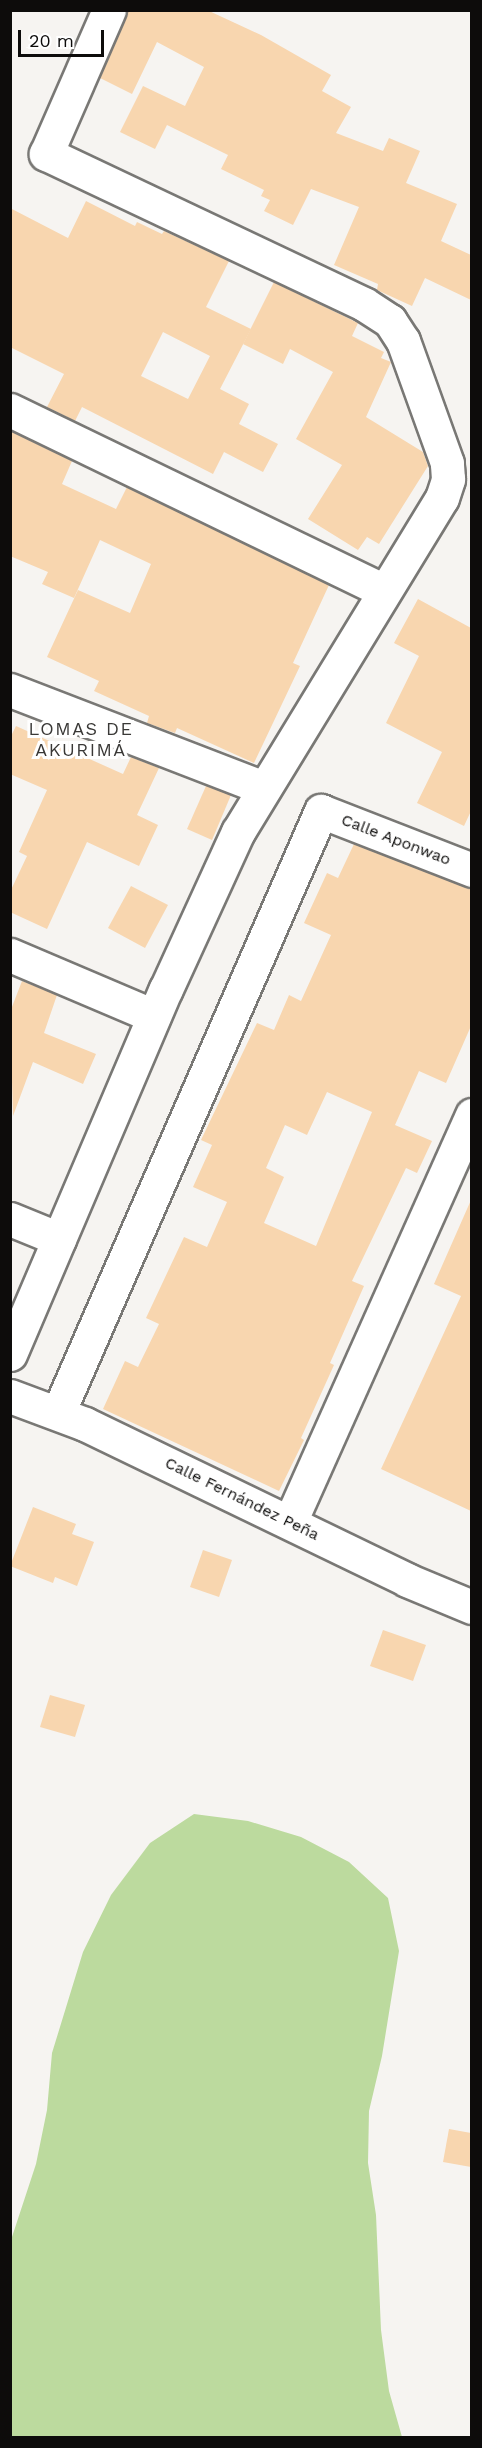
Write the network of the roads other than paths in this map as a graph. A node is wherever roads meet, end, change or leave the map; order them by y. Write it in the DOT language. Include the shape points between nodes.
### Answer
graph roads {
  1 [pos="110,10"];
  2 [pos="10,410"];
  3 [pos="384,591"];
  4 [pos="10,690"];
  5 [pos="264,788"];
  6 [pos="471,870"];
  7 [pos="10,955"];
  8 [pos="154,1016"];
  9 [pos="471,1115"];
  10 [pos="10,1220"];
  11 [pos="59,1239"];
  12 [pos="10,1354"];
  13 [pos="10,1396"];
  14 [pos="57,1413"];
  15 [pos="290,1522"];
  16 [pos="471,1607"];
  1 -- 3 [label="street" via="46,154 364,304 390,321 403,341 447,463 448,479 442,498"];
  2 -- 3 [label="street"];
  3 -- 5 [label="street"];
  4 -- 5 [label="street"];
  5 -- 8 [label="street" via="238,832"];
  6 -- 14 [label="street, Calle Aponwao" via="321,811"];
  7 -- 8 [label="street"];
  8 -- 11 [label="street"];
  9 -- 15 [label="street"];
  10 -- 11 [label="street"];
  11 -- 12 [label="street"];
  13 -- 14 [label="street, Calle Fernández Peña"];
  14 -- 15 [label="street, Calle Fernández Peña"];
  15 -- 16 [label="street, Calle Fernández Peña"];
}
